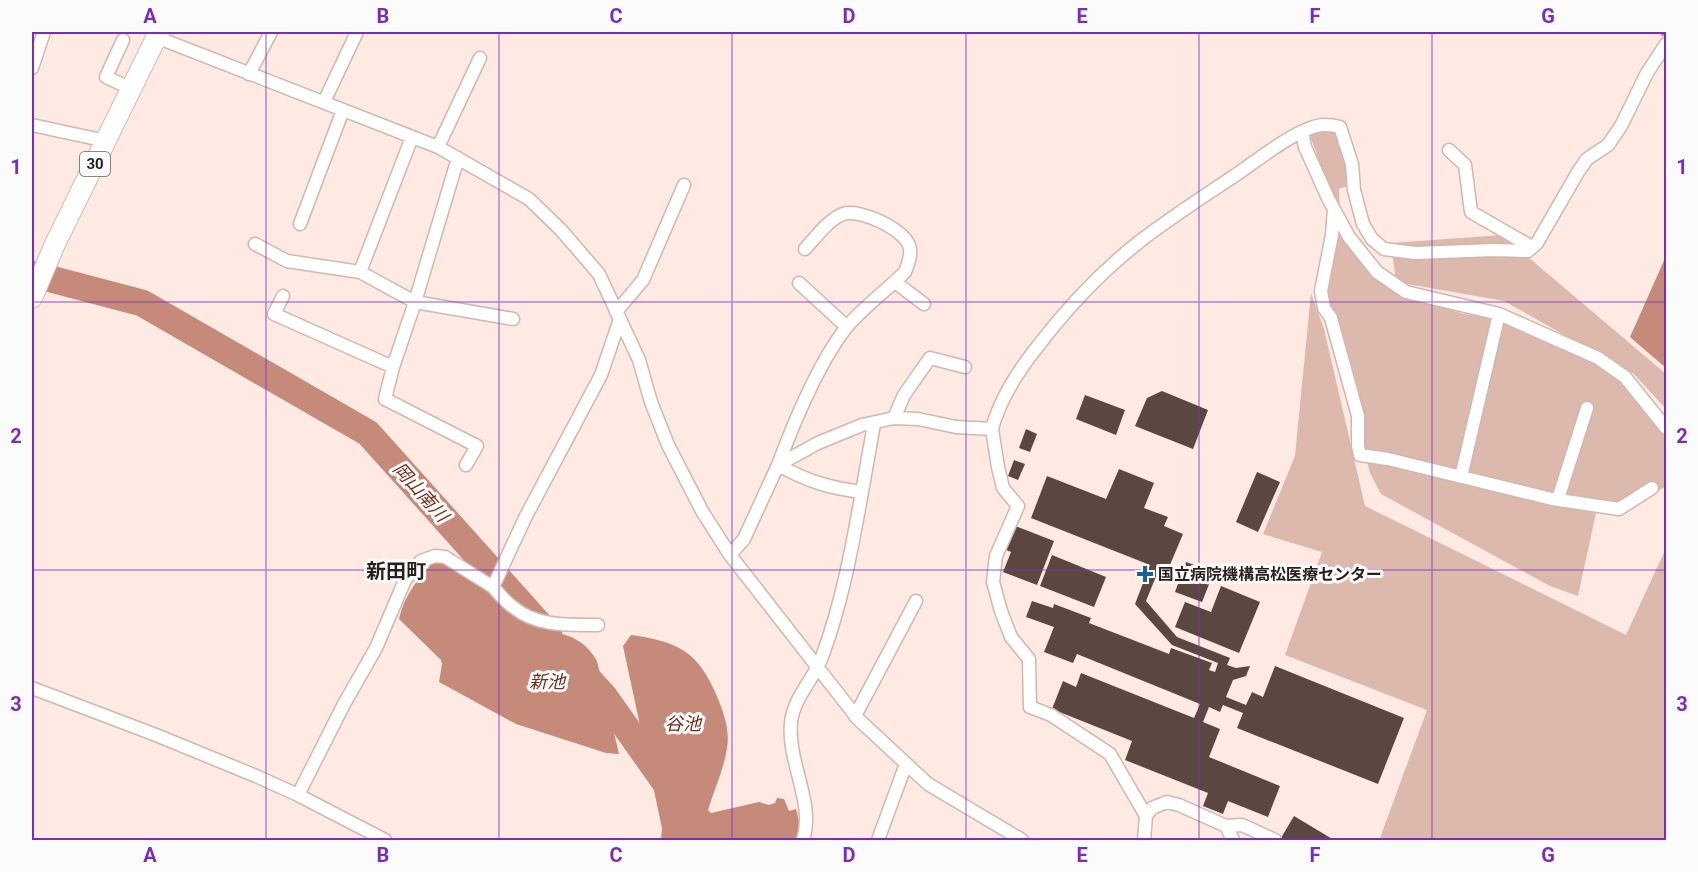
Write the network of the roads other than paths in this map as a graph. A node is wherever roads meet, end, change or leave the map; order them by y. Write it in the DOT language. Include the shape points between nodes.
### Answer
graph roads {
  1 [pos="44,32"];
  2 [pos="271,32"];
  3 [pos="357,32"];
  4 [pos="158,34"];
  5 [pos="123,40"];
  6 [pos="1666,44"];
  7 [pos="480,58"];
  8 [pos="32,68"];
  9 [pos="249,74"];
  10 [pos="132,89"];
  11 [pos="324,102"];
  12 [pos="343,110"];
  13 [pos="32,125"];
  14 [pos="1302,132"];
  15 [pos="412,137"];
  16 [pos="106,141"];
  17 [pos="438,147"];
  18 [pos="1449,150"];
  19 [pos="458,158"];
  20 [pos="684,185"];
  21 [pos="1334,209"];
  22 [pos="300,224"];
  23 [pos="255,244"];
  24 [pos="1532,247"];
  25 [pos="805,249"];
  26 [pos="360,272"];
  27 [pos="895,282"];
  28 [pos="799,283"];
  29 [pos="283,296"];
  30 [pos="32,298"];
  31 [pos="415,302"];
  32 [pos="924,304"];
  33 [pos="1499,314"];
  34 [pos="618,316"];
  35 [pos="513,319"];
  36 [pos="847,327"];
  37 [pos="393,367"];
  38 [pos="965,367"];
  39 [pos="1587,408"];
  40 [pos="894,418"];
  41 [pos="874,424"];
  42 [pos="1666,428"];
  43 [pos="992,429"];
  44 [pos="466,465"];
  45 [pos="778,465"];
  46 [pos="1461,477"];
  47 [pos="1652,488"];
  48 [pos="862,492"];
  49 [pos="1558,499"];
  50 [pos="730,555"];
  51 [pos="493,587"];
  52 [pos="916,602"];
  53 [pos="598,625"];
  54 [pos="816,667"];
  55 [pos="32,688"];
  56 [pos="855,716"];
  57 [pos="906,764"];
  58 [pos="298,795"];
  59 [pos="1146,816"];
  60 [pos="1226,826"];
  61 [pos="370,837"];
  62 [pos="385,840"];
  63 [pos="803,840"];
  64 [pos="878,840"];
  65 [pos="1023,840"];
  66 [pos="1144,840"];
  67 [pos="1233,840"];
  68 [pos="1275,840"];
  1 -- 8 [label="street"];
  2 -- 9 [label="street"];
  3 -- 11 [label="street"];
  4 -- 9 [label="street"];
  4 -- 10 [label="main road, 30"];
  5 -- 10 [label="street" via="106,76"];
  6 -- 24 [label="street" via="1621,126 1608,145 1587,159"];
  7 -- 17 [label="street"];
  9 -- 11 [label="street"];
  10 -- 16 [label="main road, 30"];
  11 -- 12 [label="street"];
  12 -- 15 [label="street"];
  12 -- 22 [label="street"];
  13 -- 16 [label="street"];
  14 -- 21 [label="street"];
  14 -- 24 [label="street" via="1325,124 1340,127 1352,164 1363,224 1384,249 1415,253 1528,251"];
  14 -- 43 [label="street" via="1139,243 1098,278 1021,368 997,410"];
  15 -- 17 [label="street"];
  15 -- 26 [label="street"];
  16 -- 30 [label="main road, 30"];
  17 -- 19 [label="street"];
  18 -- 24 [label="street" via="1465,165 1471,212"];
  19 -- 31 [label="street"];
  19 -- 34 [label="street" via="530,199 599,274"];
  20 -- 34 [label="street" via="643,280"];
  21 -- 33 [label="street" via="1349,237 1377,272 1406,292"];
  21 -- 46 [label="street" via="1322,291 1358,416 1360,455"];
  23 -- 26 [label="street" via="287,261"];
  25 -- 27 [label="street" via="842,214 852,212 890,225 910,247 905,272"];
  26 -- 31 [label="street"];
  27 -- 32 [label="street"];
  27 -- 36 [label="street"];
  28 -- 36 [label="street"];
  29 -- 37 [label="street" via="274,314"];
  31 -- 35 [label="street"];
  31 -- 37 [label="street"];
  33 -- 42 [label="street" via="1598,358 1625,377"];
  33 -- 46 [label="street"];
  34 -- 50 [label="street" via="639,360 668,445"];
  34 -- 51 [label="street" via="601,375"];
  36 -- 45 [label="street" via="796,417"];
  37 -- 44 [label="street" via="385,399 477,446"];
  38 -- 40 [label="street" via="930,358 904,394"];
  39 -- 49 [label="street"];
  40 -- 41 [label="street"];
  40 -- 43 [label="street"];
  41 -- 45 [label="street" via="818,443"];
  41 -- 48 [label="street"];
  43 -- 59 [label="street" via="1003,488 1018,506 996,556 993,582 1011,637 1029,659 1030,707 1051,715 1110,754"];
  45 -- 48 [label="street" via="830,488"];
  45 -- 50 [label="street" via="744,539"];
  46 -- 49 [label="street"];
  47 -- 49 [label="street" via="1619,509"];
  48 -- 54 [label="street" via="848,572"];
  50 -- 54 [label="street"];
  51 -- 53 [label="street" via="524,615 551,624"];
  51 -- 58 [label="street" via="445,557 421,561 405,580 376,648"];
  52 -- 56 [label="street"];
  54 -- 56 [label="street"];
  54 -- 63 [label="street" via="791,720 791,741 804,804"];
  55 -- 58 [label="street"];
  56 -- 57 [label="street"];
  57 -- 64 [label="street"];
  57 -- 65 [label="street" via="928,784"];
  58 -- 61 [label="street"];
  59 -- 60 [label="street" via="1152,808 1167,802"];
  59 -- 66 [label="street"];
  60 -- 67 [label="street"];
  60 -- 68 [label="street" via="1242,825"];
  61 -- 62 [label="street"];
}
